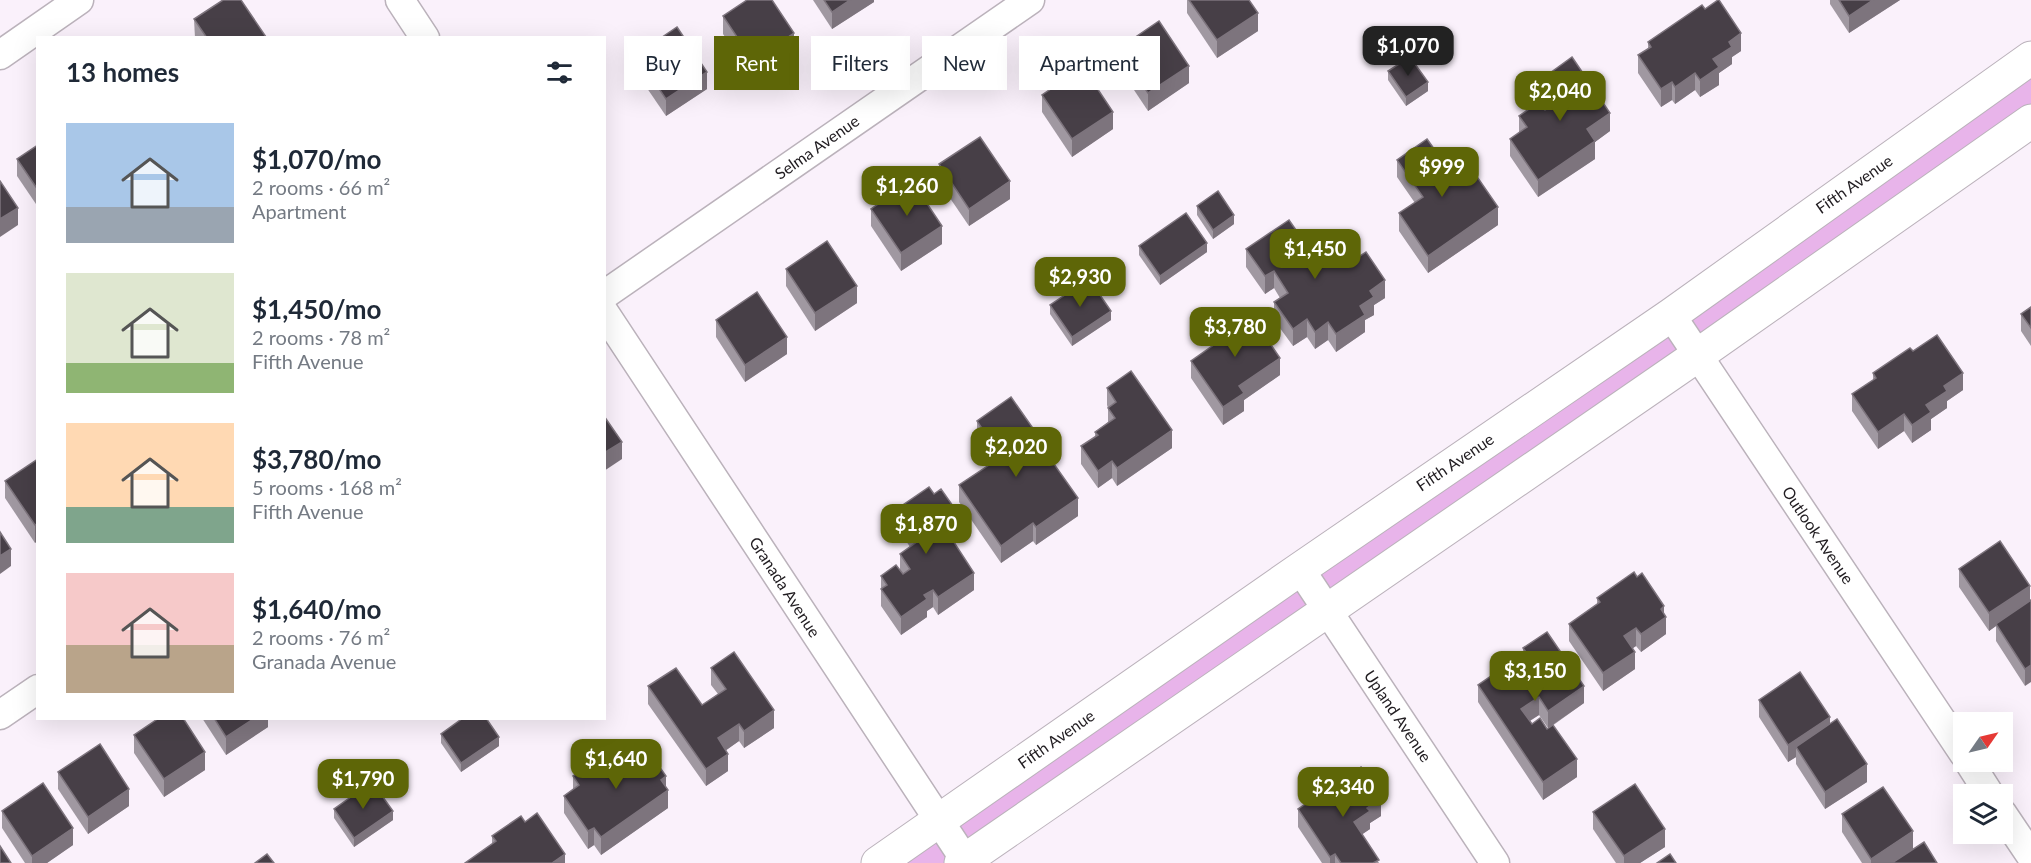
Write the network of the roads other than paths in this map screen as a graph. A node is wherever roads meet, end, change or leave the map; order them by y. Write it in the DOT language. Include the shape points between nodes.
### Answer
graph roads {
  1 [pos="79,0"];
  2 [pos="400,0"];
  3 [pos="1030,0"];
  4 [pos="424,36"];
  5 [pos="0,55"];
  6 [pos="2031,58"];
  7 [pos="2031,121"];
  8 [pos="606,294"];
  9 [pos="606,315"];
  10 [pos="1671,315"];
  11 [pos="1698,354"];
  12 [pos="1300,569"];
  13 [pos="1328,610"];
  14 [pos="36,689"];
  15 [pos="0,715"];
  16 [pos="1953,737"];
  17 [pos="939,820"];
  18 [pos="2013,829"];
  19 [pos="2031,856"];
  20 [pos="964,862"];
  21 [pos="878,863"];
  22 [pos="1496,863"];
  1 -- 5 [label="street"];
  2 -- 4 [label="street"];
  3 -- 8 [label="street, Selma Avenue"];
  6 -- 10 [label="street, Fifth Avenue"];
  7 -- 11 [label="street"];
  9 -- 17 [label="street, Granada Avenue"];
  10 -- 11 [label="street, Outlook Avenue"];
  10 -- 12 [label="street, Fifth Avenue"];
  11 -- 13 [label="street"];
  11 -- 16 [label="street, Outlook Avenue"];
  12 -- 13 [label="street, Upland Avenue"];
  12 -- 17 [label="street, Fifth Avenue"];
  13 -- 20 [label="street"];
  13 -- 22 [label="street, Upland Avenue"];
  14 -- 15 [label="street"];
  17 -- 20 [label="street, Granada Avenue"];
  17 -- 21 [label="street, Fifth Avenue"];
  18 -- 19 [label="street"];
}
